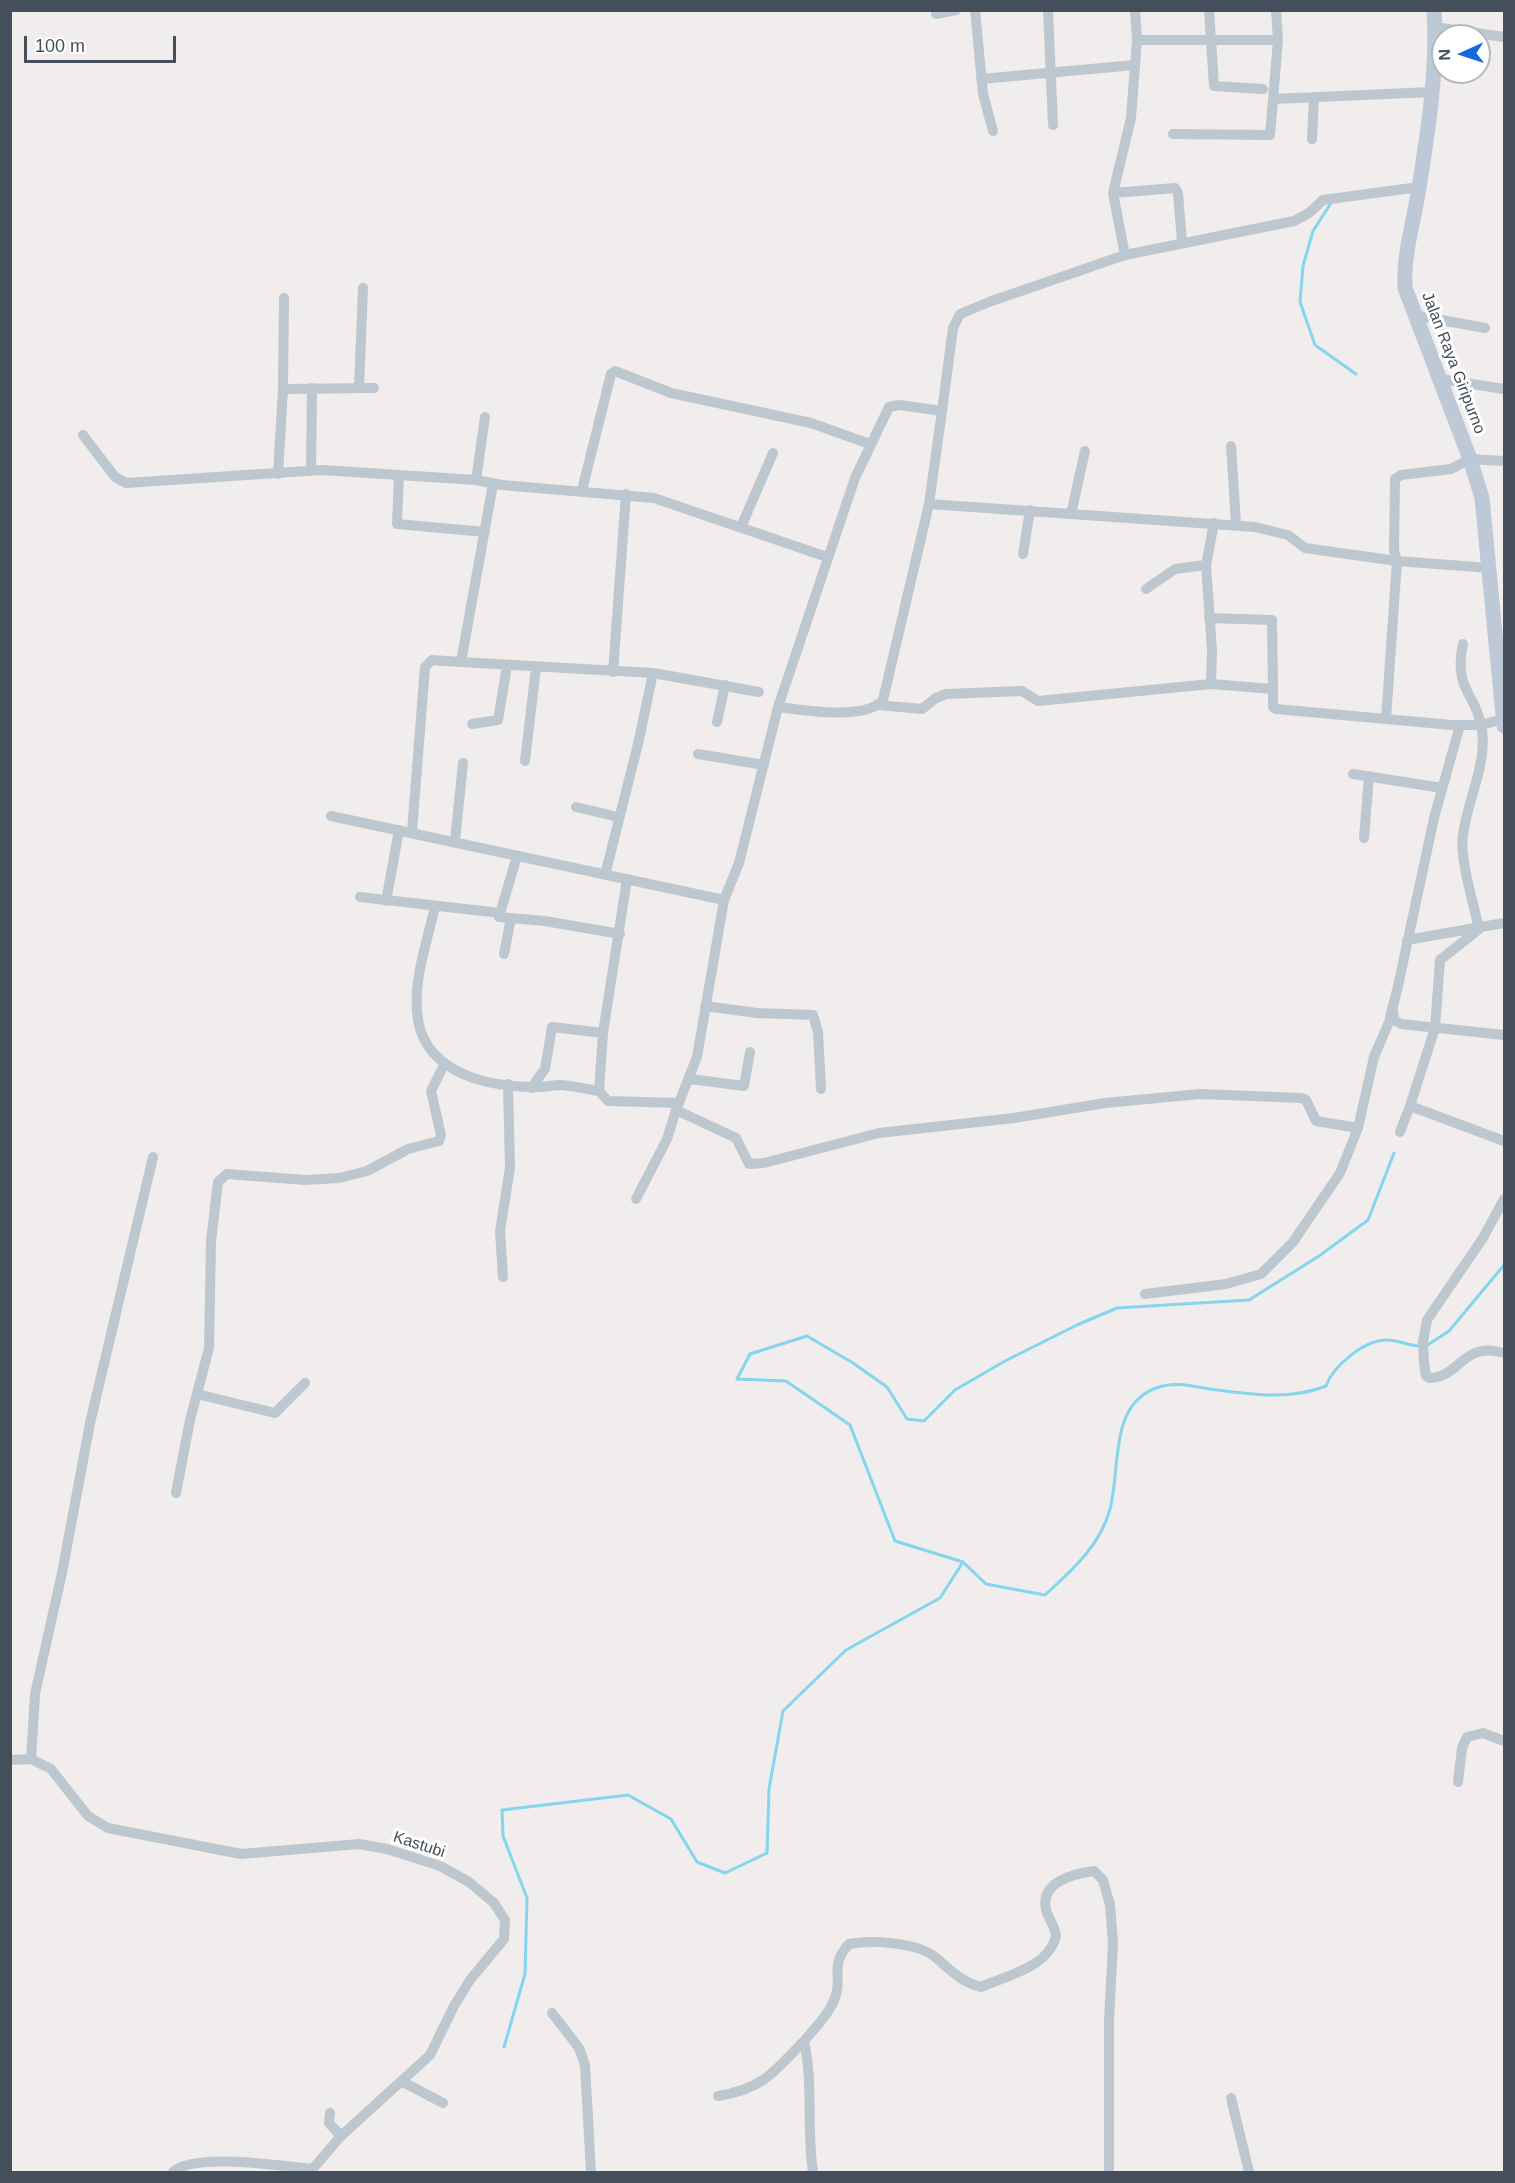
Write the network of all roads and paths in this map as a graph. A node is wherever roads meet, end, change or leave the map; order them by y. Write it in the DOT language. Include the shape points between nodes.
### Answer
graph roads {
  1 [pos="937,10"];
  2 [pos="956,10"];
  3 [pos="975,10"];
  4 [pos="1048,10"];
  5 [pos="1135,10"];
  6 [pos="1209,10"];
  7 [pos="1276,10"];
  8 [pos="1211,39"];
  9 [pos="1137,40"];
  10 [pos="1278,40"];
  11 [pos="1135,65"];
  12 [pos="1051,73"];
  13 [pos="981,79"];
  14 [pos="1431,84"];
  15 [pos="1263,89"];
  16 [pos="1431,92"];
  17 [pos="1314,97"];
  18 [pos="1274,99"];
  19 [pos="1053,125"];
  20 [pos="993,131"];
  21 [pos="1173,134"];
  22 [pos="1312,139"];
  23 [pos="1419,187"];
  24 [pos="1113,193"];
  25 [pos="1182,242"];
  26 [pos="1125,255"];
  27 [pos="363,288"];
  28 [pos="284,298"];
  29 [pos="1414,315"];
  30 [pos="1485,328"];
  31 [pos="1440,379"];
  32 [pos="312,388"];
  33 [pos="359,388"];
  34 [pos="374,388"];
  35 [pos="283,389"];
  36 [pos="1504,389"];
  37 [pos="942,411"];
  38 [pos="485,417"];
  39 [pos="82,435"];
  40 [pos="870,444"];
  41 [pos="1231,446"];
  42 [pos="1085,451"];
  43 [pos="773,453"];
  44 [pos="1470,459"];
  45 [pos="1504,461"];
  46 [pos="311,471"];
  47 [pos="278,474"];
  48 [pos="399,475"];
  49 [pos="476,480"];
  50 [pos="493,484"];
  51 [pos="582,490"];
  52 [pos="626,494"];
  53 [pos="929,504"];
  54 [pos="1030,510"];
  55 [pos="1071,514"];
  56 [pos="1214,523"];
  57 [pos="1236,525"];
  58 [pos="741,528"];
  59 [pos="485,532"];
  60 [pos="1023,554"];
  61 [pos="827,557"];
  62 [pos="1397,561"];
  63 [pos="1206,565"];
  64 [pos="1490,568"];
  65 [pos="1146,590"];
  66 [pos="1209,618"];
  67 [pos="1462,644"];
  68 [pos="461,662"];
  69 [pos="507,666"];
  70 [pos="536,668"];
  71 [pos="613,672"];
  72 [pos="652,673"];
  73 [pos="1211,684"];
  74 [pos="725,685"];
  75 [pos="1273,689"];
  76 [pos="759,692"];
  77 [pos="878,705"];
  78 [pos="778,707"];
  79 [pos="1386,718"];
  80 [pos="717,722"];
  81 [pos="1504,722"];
  82 [pos="472,724"];
  83 [pos="1473,725"];
  84 [pos="698,754"];
  85 [pos="525,761"];
  86 [pos="463,763"];
  87 [pos="764,765"];
  88 [pos="1353,774"];
  89 [pos="1369,777"];
  90 [pos="1442,788"];
  91 [pos="576,807"];
  92 [pos="331,816"];
  93 [pos="618,817"];
  94 [pos="399,830"];
  95 [pos="412,831"];
  96 [pos="1364,838"];
  97 [pos="455,842"];
  98 [pos="517,856"];
  99 [pos="605,875"];
  100 [pos="627,879"];
  101 [pos="360,897"];
  102 [pos="724,900"];
  103 [pos="386,901"];
  104 [pos="435,906"];
  105 [pos="499,915"];
  106 [pos="511,918"];
  107 [pos="1504,923"];
  108 [pos="495,929"];
  109 [pos="1476,930"];
  110 [pos="620,934"];
  111 [pos="1407,940"];
  112 [pos="504,954"];
  113 [pos="1394,1001"];
  114 [pos="705,1006"];
  115 [pos="1431,1028"];
  116 [pos="603,1033"];
  117 [pos="1504,1035"];
  118 [pos="750,1052"];
  119 [pos="444,1065"];
  120 [pos="690,1079"];
  121 [pos="508,1084"];
  122 [pos="531,1088"];
  123 [pos="821,1089"];
  124 [pos="599,1091"];
  125 [pos="677,1107"];
  126 [pos="1410,1107"];
  127 [pos="1358,1128"];
  128 [pos="1400,1132"];
  129 [pos="1504,1140"];
  130 [pos="153,1157"];
  131 [pos="636,1199"];
  132 [pos="1504,1199"];
  133 [pos="503,1277"];
  134 [pos="1145,1294"];
  135 [pos="1504,1353"];
  136 [pos="305,1383"];
  137 [pos="196,1394"];
  138 [pos="176,1493"];
  139 [pos="1504,1741"];
  140 [pos="31,1759"];
  141 [pos="10,1760"];
  142 [pos="1458,1782"];
  143 [pos="552,2013"];
  144 [pos="804,2041"];
  145 [pos="401,2081"];
  146 [pos="718,2096"];
  147 [pos="1231,2098"];
  148 [pos="443,2103"];
  149 [pos="330,2113"];
  150 [pos="341,2136"];
  151 [pos="311,2171"];
  152 [pos="172,2172"];
  153 [pos="591,2172"];
  154 [pos="813,2172"];
  155 [pos="1109,2172"];
  156 [pos="1249,2172"];
  1 -- 2 [label="street" via="936,14"];
  3 -- 13 [label="street"];
  4 -- 12 [label="street"];
  5 -- 9 [label="street"];
  6 -- 8 [label="street"];
  7 -- 10 [label="street"];
  8 -- 9 [label="street"];
  8 -- 10 [label="street"];
  8 -- 15 [label="street" via="1215,87"];
  9 -- 11 [label="street"];
  10 -- 18 [label="street"];
  11 -- 12 [label="street"];
  11 -- 24 [label="street" via="1131,118"];
  12 -- 13 [label="street"];
  12 -- 19 [label="street"];
  13 -- 20 [label="street"];
  14 -- 16 [label="main road, Jalan Raya Giripurno"];
  16 -- 17 [label="street"];
  16 -- 23 [label="main road, Jalan Raya Giripurno"];
  17 -- 18 [label="street"];
  17 -- 22 [label="street"];
  18 -- 21 [label="street" via="1272,132 1267,137"];
  23 -- 25 [label="street" via="1323,200 1294,221"];
  23 -- 29 [label="main road, Jalan Raya Giripurno" via="1405,270 1405,288"];
  24 -- 25 [label="street" via="1175,188"];
  24 -- 26 [label="street"];
  25 -- 26 [label="street"];
  26 -- 37 [label="street" via="960,315 953,328"];
  27 -- 33 [label="street"];
  28 -- 35 [label="street"];
  29 -- 30 [label="street"];
  29 -- 31 [label="main road, Jalan Raya Giripurno"];
  31 -- 36 [label="street"];
  31 -- 44 [label="main road, Jalan Raya Giripurno"];
  32 -- 33 [label="street"];
  32 -- 35 [label="street"];
  32 -- 46 [label="street"];
  33 -- 34 [label="street"];
  35 -- 47 [label="street"];
  37 -- 40 [label="street" via="891,406"];
  37 -- 53 [label="street"];
  38 -- 49 [label="street"];
  39 -- 47 [label="street" via="115,477 126,483"];
  40 -- 51 [label="street" via="811,423 671,393 615,371 611,374"];
  40 -- 61 [label="street"];
  41 -- 57 [label="street"];
  42 -- 55 [label="street"];
  43 -- 58 [label="street"];
  44 -- 45 [label="street"];
  44 -- 62 [label="street" via="1448,470 1395,479"];
  44 -- 64 [label="main road, Jalan Raya Giripurno" via="1484,507"];
  46 -- 47 [label="street"];
  46 -- 48 [label="street"];
  48 -- 49 [label="street"];
  48 -- 59 [label="street" via="398,524"];
  49 -- 50 [label="street"];
  50 -- 51 [label="street"];
  50 -- 59 [label="street"];
  51 -- 52 [label="street"];
  52 -- 58 [label="street" via="654,498"];
  52 -- 71 [label="street"];
  53 -- 54 [label="street"];
  53 -- 77 [label="street" via="883,700"];
  54 -- 55 [label="street"];
  54 -- 60 [label="street"];
  55 -- 56 [label="street"];
  56 -- 57 [label="street"];
  56 -- 63 [label="street"];
  57 -- 62 [label="street" via="1272,529 1305,548"];
  58 -- 61 [label="street"];
  59 -- 68 [label="street"];
  61 -- 78 [label="street"];
  62 -- 64 [label="street"];
  62 -- 79 [label="street"];
  63 -- 65 [label="street" via="1175,569"];
  63 -- 66 [label="street"];
  64 -- 81 [label="main road, Jalan Raya Giripurno"];
  66 -- 73 [label="street"];
  66 -- 75 [label="street" via="1272,620"];
  67 -- 83 [label="street" via="1461,679"];
  68 -- 69 [label="street"];
  68 -- 95 [label="street" via="432,660 425,667"];
  69 -- 70 [label="street"];
  69 -- 82 [label="street" via="498,720"];
  70 -- 71 [label="street"];
  70 -- 85 [label="street"];
  71 -- 72 [label="street"];
  72 -- 74 [label="street"];
  72 -- 93 [label="street"];
  73 -- 75 [label="street"];
  73 -- 77 [label="street" via="1039,701 1022,691 946,694 922,708"];
  74 -- 76 [label="street"];
  74 -- 80 [label="street"];
  75 -- 79 [label="street" via="1276,709"];
  77 -- 78 [label="street" via="835,714"];
  78 -- 87 [label="street"];
  79 -- 83 [label="street"];
  81 -- 83 [label="street"];
  83 -- 90 [label="street"];
  83 -- 109 [label="street" via="1483,736 1462,840"];
  84 -- 87 [label="street"];
  86 -- 97 [label="street"];
  87 -- 102 [label="street" via="739,863"];
  88 -- 89 [label="street"];
  89 -- 90 [label="street"];
  89 -- 96 [label="street"];
  90 -- 111 [label="street"];
  91 -- 93 [label="street"];
  92 -- 94 [label="street"];
  93 -- 99 [label="street"];
  94 -- 95 [label="street"];
  94 -- 103 [label="street"];
  95 -- 97 [label="street"];
  97 -- 98 [label="street"];
  98 -- 99 [label="street"];
  98 -- 105 [label="street"];
  99 -- 100 [label="street"];
  100 -- 102 [label="street"];
  100 -- 110 [label="street"];
  101 -- 103 [label="street"];
  102 -- 114 [label="street"];
  103 -- 104 [label="street"];
  104 -- 105 [label="street"];
  104 -- 119 [label="street" via="417,1012 425,1042"];
  105 -- 106 [label="street"];
  105 -- 108 [label="street"];
  106 -- 110 [label="street"];
  106 -- 112 [label="street"];
  107 -- 109 [label="street"];
  109 -- 111 [label="street"];
  109 -- 115 [label="street" via="1440,960"];
  110 -- 116 [label="street"];
  111 -- 113 [label="street"];
  113 -- 115 [label="street" via="1394,1020"];
  113 -- 127 [label="street" via="1374,1057"];
  114 -- 120 [label="street"];
  114 -- 123 [label="street" via="813,1015 818,1032"];
  115 -- 117 [label="street"];
  115 -- 126 [label="street"];
  116 -- 122 [label="street" via="552,1027 546,1066"];
  116 -- 124 [label="street"];
  118 -- 120 [label="street" via="744,1086"];
  119 -- 121 [label="street" via="478,1080"];
  119 -- 137 [label="street" via="431,1092 439,1141 408,1149 367,1171 339,1178 305,1180 227,1174 221,1177 215,1190 211,1241 211,1331"];
  120 -- 125 [label="street"];
  121 -- 122 [label="street"];
  121 -- 133 [label="street" via="510,1168 500,1231"];
  122 -- 124 [label="street" via="560,1085"];
  124 -- 125 [label="street" via="608,1101"];
  125 -- 127 [label="street" via="736,1138 745,1161 752,1165 879,1133 1200,1094 1301,1098 1306,1100 1316,1121"];
  125 -- 131 [label="street" via="667,1139"];
  126 -- 128 [label="street"];
  126 -- 129 [label="street"];
  127 -- 134 [label="street" via="1340,1173 1293,1242 1260,1274 1226,1284"];
  130 -- 140 [label="street" via="90,1423 35,1694"];
  132 -- 135 [label="street" via="1483,1238 1431,1311 1424,1327 1426,1376 1443,1377 1463,1359 1484,1350"];
  136 -- 137 [label="street" via="275,1413"];
  137 -- 138 [label="street"];
  139 -- 142 [label="street" via="1483,1733 1467,1737"];
  140 -- 141 [label="street"];
  140 -- 145 [label="street, Kastubi" via="51,1769 92,1821 108,1828 241,1854 359,1844 440,1866 469,1882 494,1903 505,1920 504,1939 470,1980 430,2055"];
  143 -- 153 [label="street" via="579,2048 585,2065"];
  144 -- 146 [label="street" via="756,2086"];
  144 -- 154 [label="street" via="810,2072 809,2142"];
  144 -- 155 [label="street" via="835,1999 836,1970 843,1949 849,1944 882,1941 923,1951 933,1955 960,1980 981,1987 1040,1961 1052,1948 1056,1936 1046,1910 1049,1889 1059,1881 1094,1871 1103,1880 1110,1905 1113,1943"];
  145 -- 148 [label="street"];
  145 -- 150 [label="street, Kastubi"];
  147 -- 156 [label="street"];
  149 -- 150 [label="street" via="329,2123"];
  150 -- 151 [label="street, Kastubi"];
  151 -- 152 [label="street" via="244,2162 186,2164"];
}
